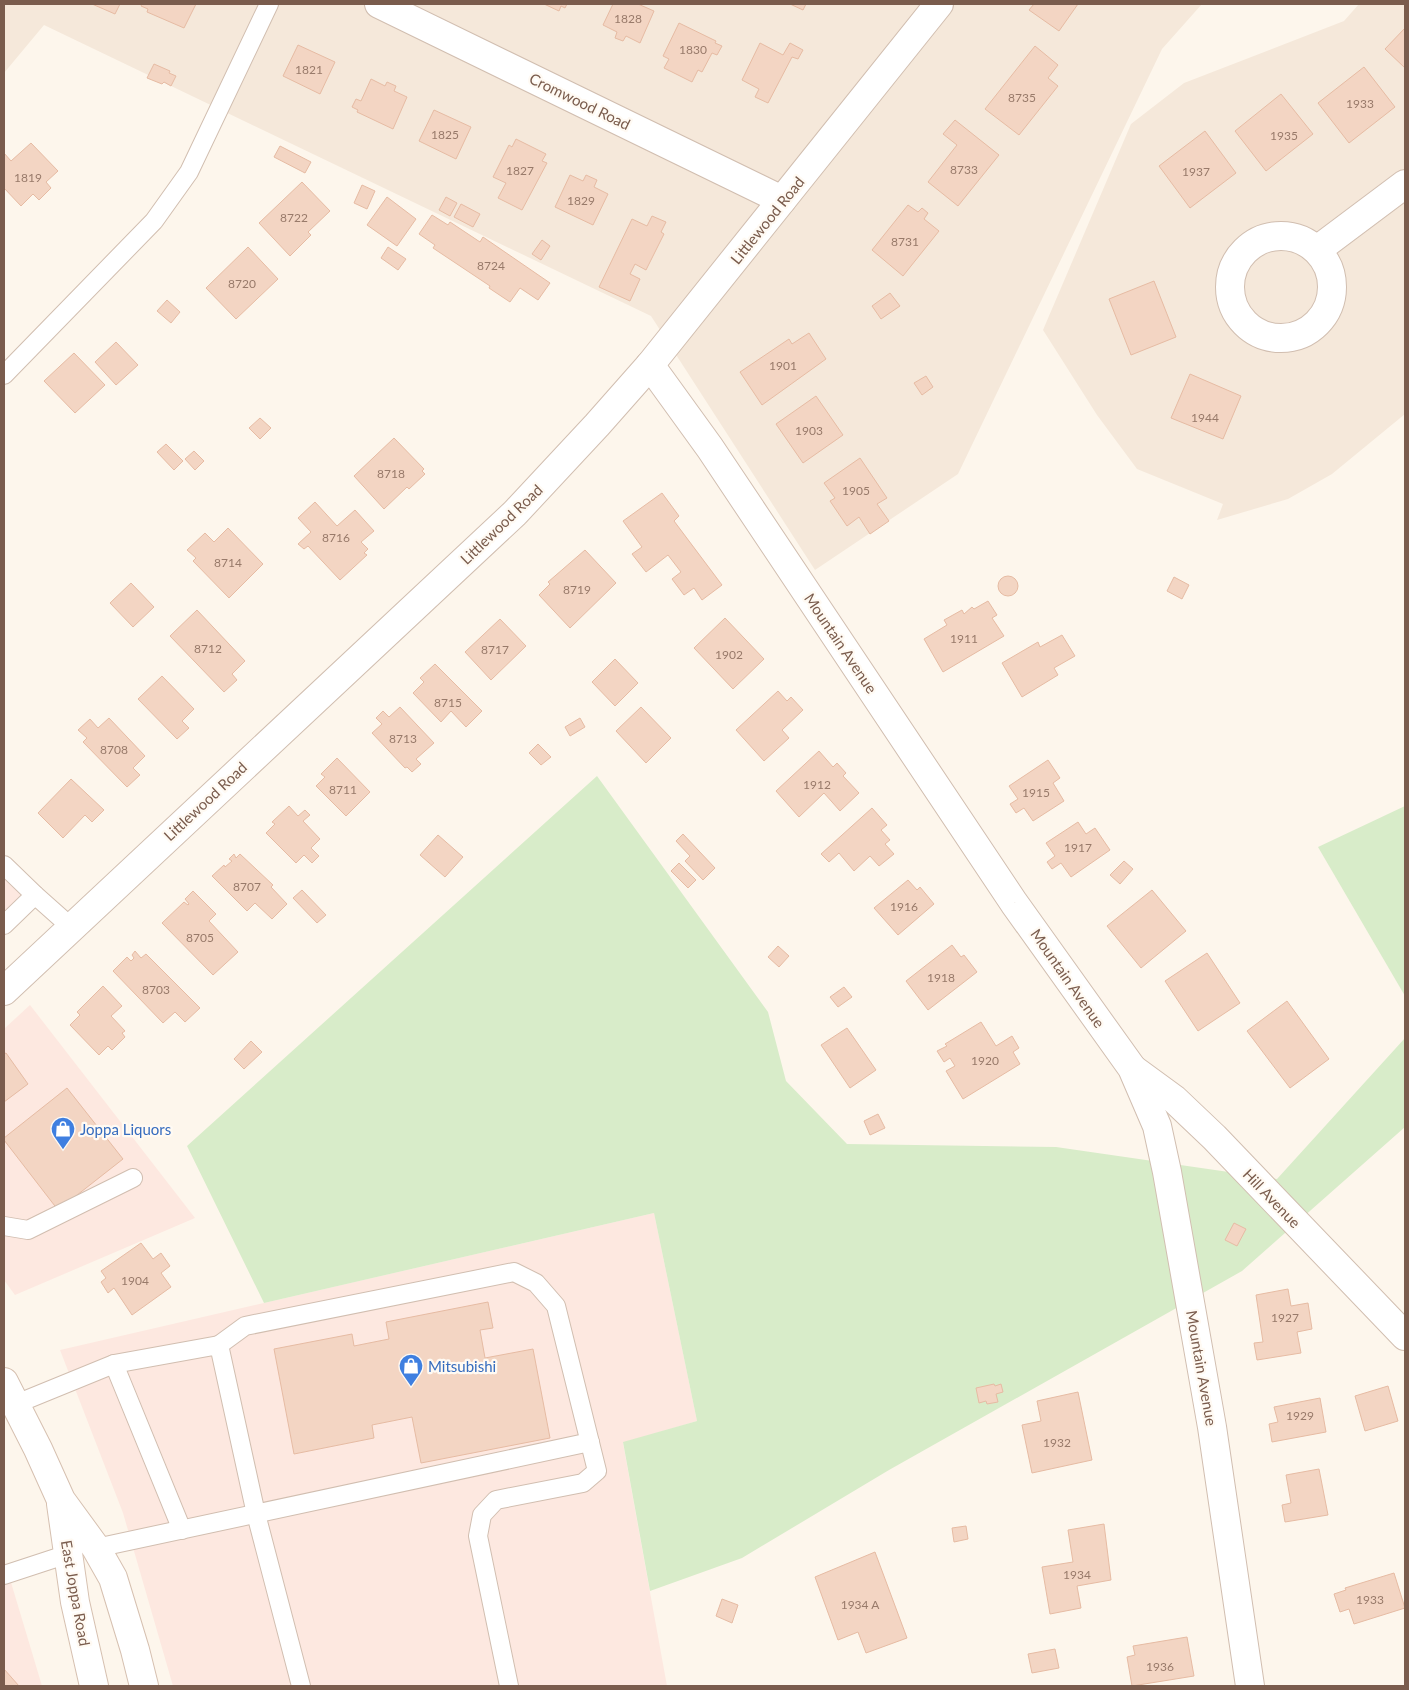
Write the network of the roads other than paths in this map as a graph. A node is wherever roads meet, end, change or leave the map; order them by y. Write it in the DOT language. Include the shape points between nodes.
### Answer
graph roads {
  1 [pos="269,4"];
  2 [pos="378,4"];
  3 [pos="939,4"];
  4 [pos="1405,184"];
  5 [pos="782,200"];
  6 [pos="1317,250"];
  7 [pos="650,366"];
  8 [pos="4,375"];
  9 [pos="4,865"];
  10 [pos="35,895"];
  11 [pos="4,925"];
  12 [pos="71,927"];
  13 [pos="4,991"];
  14 [pos="1132,1068"];
  15 [pos="133,1178"];
  16 [pos="4,1226"];
  17 [pos="1405,1336"];
  18 [pos="219,1345"];
  19 [pos="114,1364"];
  20 [pos="10,1393"];
  21 [pos="590,1442"];
  22 [pos="61,1500"];
  23 [pos="256,1514"];
  24 [pos="182,1530"];
  25 [pos="96,1548"];
  26 [pos="68,1554"];
  27 [pos="4,1575"];
  28 [pos="94,1686"];
  29 [pos="144,1686"];
  30 [pos="301,1686"];
  31 [pos="509,1686"];
  32 [pos="1250,1686"];
  1 -- 8 [label="lane" via="189,172 154,221"];
  2 -- 5 [label="street, Cromwood Road"];
  3 -- 5 [label="street, Littlewood Road"];
  4 -- 6 [label="street"];
  5 -- 7 [label="street, Littlewood Road"];
  7 -- 12 [label="street, Littlewood Road" via="515,512"];
  7 -- 14 [label="street, Mountain Avenue" via="710,448 1014,903"];
  9 -- 10 [label="lane"];
  10 -- 11 [label="lane"];
  10 -- 12 [label="lane"];
  12 -- 13 [label="street, Littlewood Road"];
  14 -- 17 [label="street, Hill Avenue" via="1174,1100 1214,1137"];
  14 -- 32 [label="street, Mountain Avenue" via="1157,1126 1167,1172 1212,1427"];
  15 -- 16 [label="lane" via="28,1230"];
  18 -- 19 [label="lane"];
  18 -- 21 [label="lane" via="246,1326 514,1272 536,1283 556,1306"];
  18 -- 23 [label="lane"];
  19 -- 20 [label="lane"];
  19 -- 24 [label="lane"];
  20 -- 22 [label="street, East Joppa Road"];
  21 -- 23 [label="lane"];
  21 -- 31 [label="lane" via="597,1471 583,1483 496,1500 482,1515 478,1536"];
  22 -- 25 [label="street, East Joppa Road"];
  22 -- 26 [label="street, East Joppa Road"];
  23 -- 24 [label="lane"];
  23 -- 30 [label="lane"];
  24 -- 25 [label="lane"];
  25 -- 29 [label="street, East Joppa Road" via="113,1578"];
  26 -- 27 [label="lane"];
  26 -- 28 [label="street, East Joppa Road"];
}
